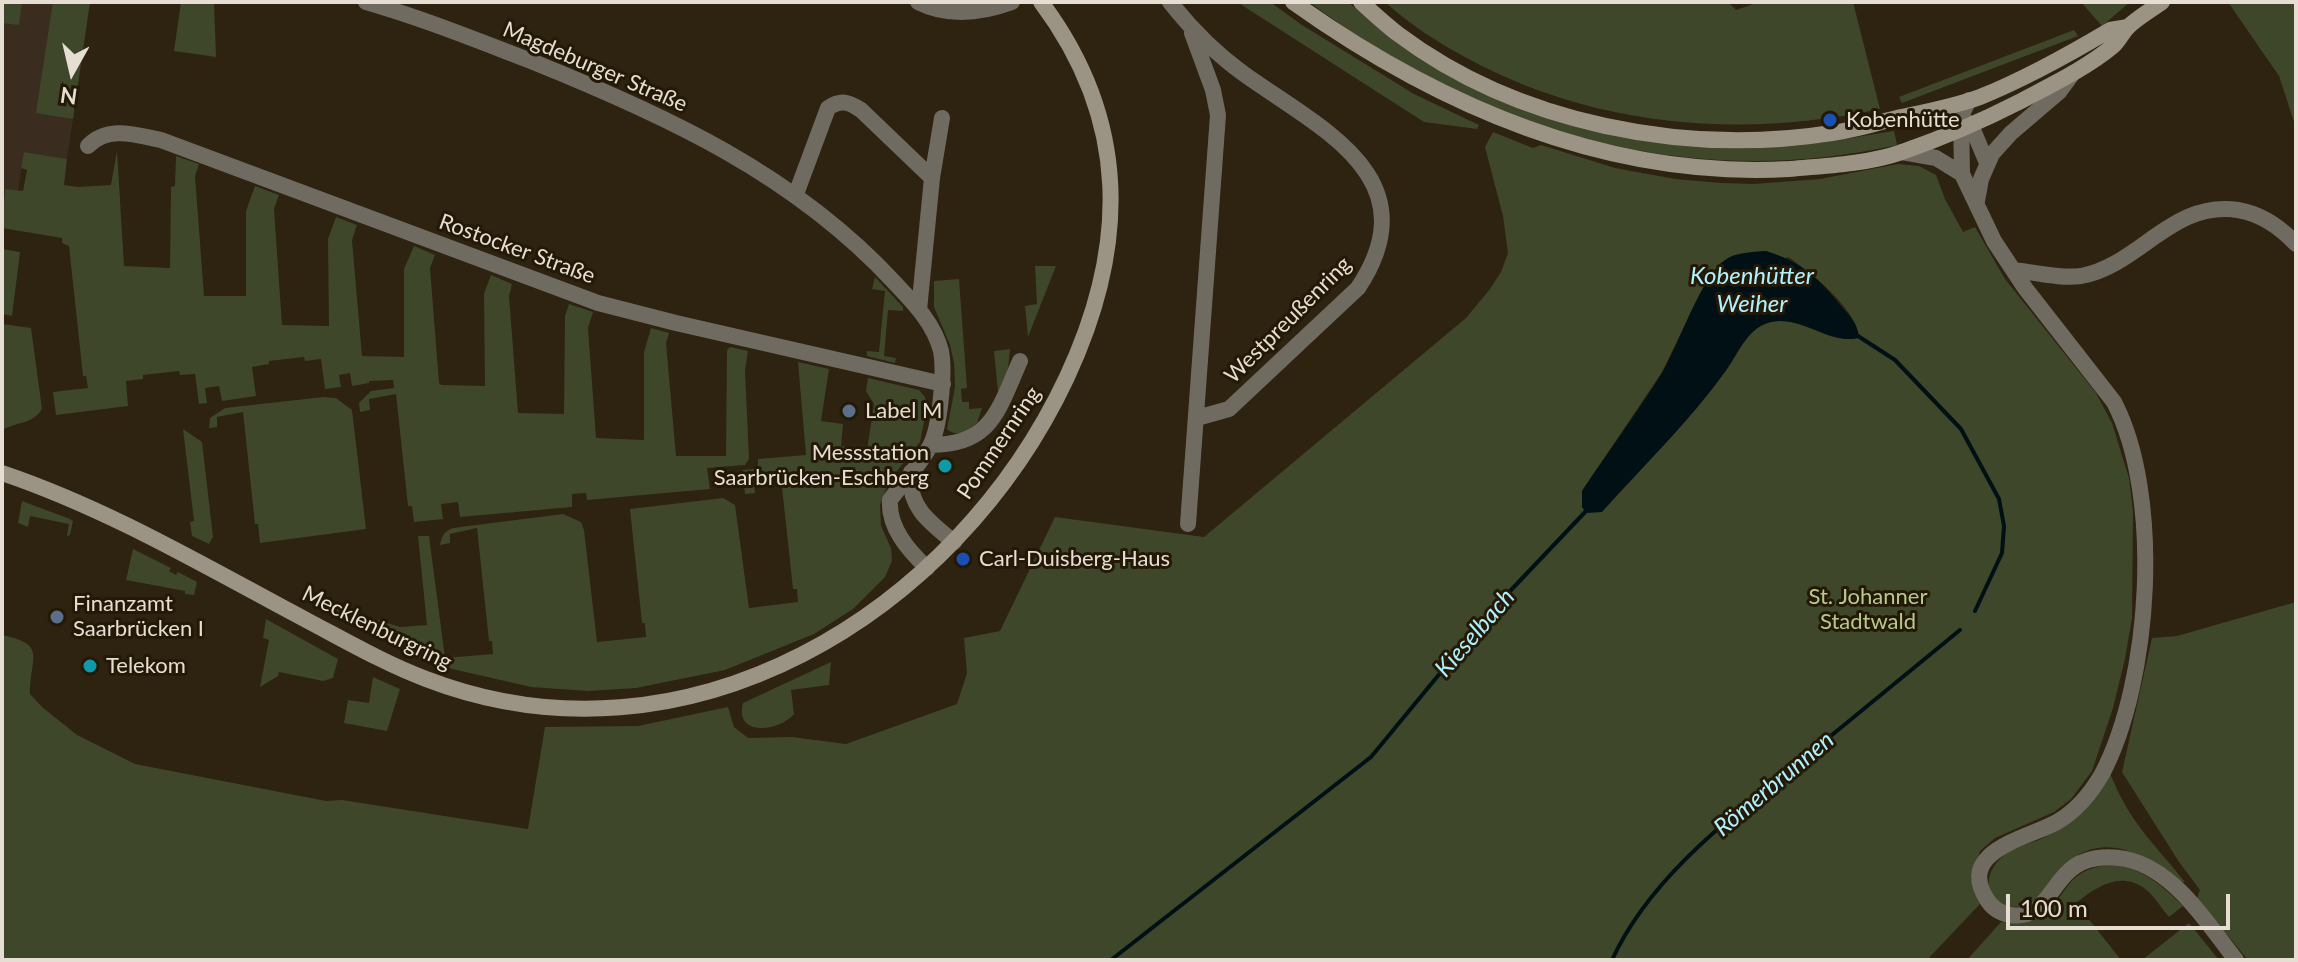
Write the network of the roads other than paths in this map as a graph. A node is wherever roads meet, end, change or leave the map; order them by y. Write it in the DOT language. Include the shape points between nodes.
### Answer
graph roads {
  1 [pos="366,2"];
  2 [pos="918,2"];
  3 [pos="1012,2"];
  4 [pos="1041,2"];
  5 [pos="1170,2"];
  6 [pos="1293,2"];
  7 [pos="1361,2"];
  8 [pos="2162,2"];
  9 [pos="969,7"];
  10 [pos="2128,27"];
  11 [pos="1190,28"];
  12 [pos="2073,73"];
  13 [pos="1969,100"];
  14 [pos="1943,109"];
  15 [pos="942,118"];
  16 [pos="1964,124"];
  17 [pos="88,146"];
  18 [pos="1902,152"];
  19 [pos="1987,163"];
  20 [pos="1962,174"];
  21 [pos="932,178"];
  22 [pos="796,194"];
  23 [pos="1977,201"];
  24 [pos="2296,244"];
  25 [pos="2013,270"];
  26 [pos="919,310"];
  27 [pos="1020,361"];
  28 [pos="943,384"];
  29 [pos="1197,418"];
  30 [pos="931,445"];
  31 [pos="911,472"];
  32 [pos="2,473"];
  33 [pos="1188,524"];
  34 [pos="954,542"];
  35 [pos="927,568"];
  36 [pos="2236,960"];
  1 -- 22 [label="street, Magdeburger Straße" via="622,99 704,139"];
  2 -- 9 [label="street" via="943,11"];
  3 -- 9 [label="street"];
  4 -- 34 [label="street, Pommernring" via="1081,66 1103,127 1111,181 1105,263 1083,341 1046,419 1007,478"];
  5 -- 11 [label="street, Westpreußenring"];
  6 -- 18 [label="street" via="1457,101 1544,136 1604,152 1721,170 1820,167"];
  7 -- 14 [label="street" via="1398,34 1470,78 1542,109 1622,129 1726,139 1782,138 1844,131"];
  8 -- 10 [label="street"];
  10 -- 12 [label="street" via="2116,45"];
  10 -- 13 [label="street" via="2110,30"];
  11 -- 29 [label="street, Westpreußenring" via="1218,115"];
  11 -- 29 [label="street, Westpreußenring" via="1242,73 1345,145 1369,175 1382,213 1374,264 1358,288 1229,409"];
  12 -- 16 [label="street"];
  12 -- 19 [label="street"];
  13 -- 14 [label="street"];
  13 -- 16 [label="street"];
  14 -- 16 [label="street"];
  15 -- 21 [label="street"];
  16 -- 18 [label="street"];
  16 -- 19 [label="street"];
  16 -- 20 [label="street"];
  17 -- 28 [label="street, Rostocker Straße" via="118,133 161,140 598,303"];
  18 -- 20 [label="street" via="1936,158"];
  19 -- 23 [label="street"];
  20 -- 23 [label="street"];
  21 -- 22 [label="street" via="861,110 836,102 828,108"];
  21 -- 26 [label="street"];
  22 -- 26 [label="street, Magdeburger Straße" via="874,260"];
  23 -- 25 [label="street"];
  24 -- 25 [label="street" via="2260,216 2210,209 2081,276"];
  25 -- 36 [label="street" via="2105,388 2122,418 2139,475 2145,579 2137,661 2117,738 2101,775 2059,821 1988,856 1982,890 1995,909 2029,915 2081,863 2126,859 2175,887"];
  26 -- 28 [label="street, Magdeburger Straße" via="940,348"];
  27 -- 30 [label="street, Pommernring" via="983,431 967,441"];
  28 -- 30 [label="street, Magdeburger Straße"];
  29 -- 33 [label="street, Westpreußenring"];
  30 -- 31 [label="street, Magdeburger Straße"];
  31 -- 34 [label="street" via="915,504"];
  31 -- 35 [label="street, Magdeburger Straße" via="890,500 889,510 906,548"];
  32 -- 35 [label="street, Mecklenburgring" via="151,537 413,674 475,694 535,705 621,708 683,700 729,686 824,645 878,610"];
  34 -- 35 [label="street, Mecklenburgring"];
}
